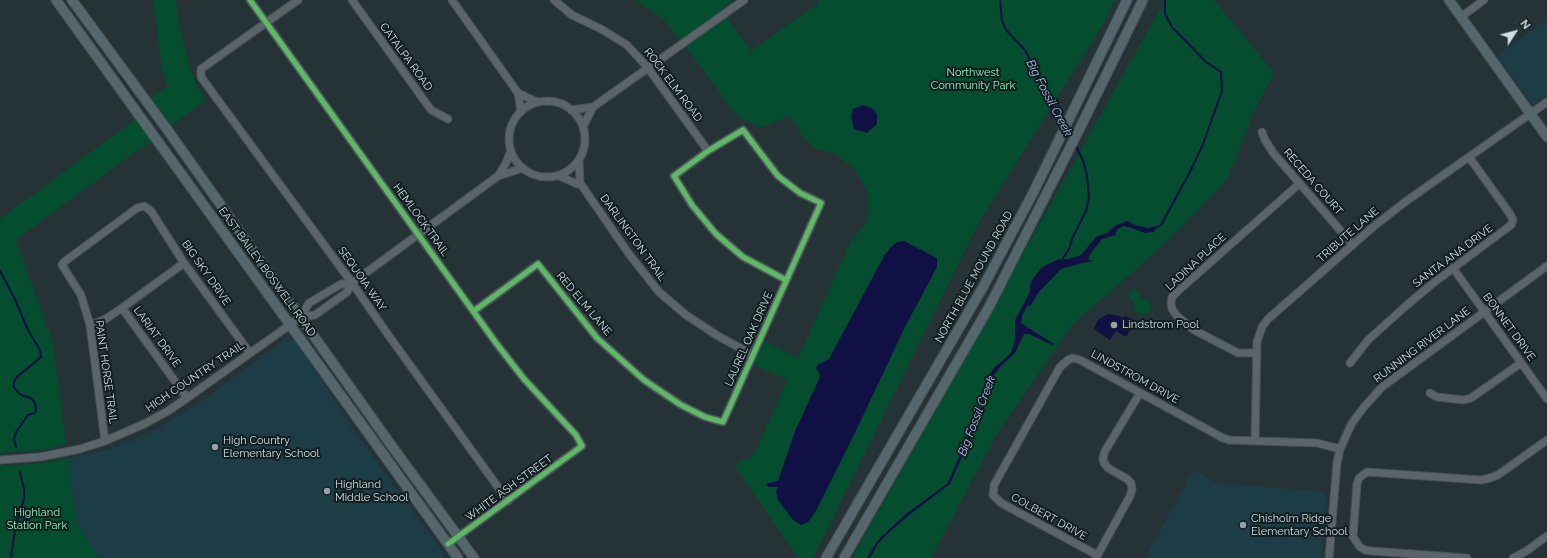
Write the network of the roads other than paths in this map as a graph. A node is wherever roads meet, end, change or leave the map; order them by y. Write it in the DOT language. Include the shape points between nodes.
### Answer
graph roads {
  1 [pos="56,0"];
  2 [pos="72,0"];
  3 [pos="250,0"];
  4 [pos="298,0"];
  5 [pos="352,0"];
  6 [pos="452,0"];
  7 [pos="554,0"];
  8 [pos="744,0"];
  9 [pos="1127,0"];
  10 [pos="1143,0"];
  11 [pos="1449,0"];
  12 [pos="1484,0"];
  13 [pos="1461,17"];
  14 [pos="267,23"];
  15 [pos="648,68"];
  16 [pos="518,93"];
  17 [pos="537,102"];
  18 [pos="1547,102"];
  19 [pos="593,107"];
  20 [pos="571,110"];
  21 [pos="521,112"];
  22 [pos="1530,113"];
  23 [pos="448,118"];
  24 [pos="583,127"];
  25 [pos="1262,132"];
  26 [pos="1547,137"];
  27 [pos="511,150"];
  28 [pos="708,151"];
  29 [pos="1469,157"];
  30 [pos="579,161"];
  31 [pos="522,168"];
  32 [pos="498,176"];
  33 [pos="559,176"];
  34 [pos="580,183"];
  35 [pos="1299,184"];
  36 [pos="419,234"];
  37 [pos="1353,244"];
  38 [pos="184,263"];
  39 [pos="62,265"];
  40 [pos="1547,266"];
  41 [pos="1453,268"];
  42 [pos="786,280"];
  43 [pos="352,283"];
  44 [pos="122,308"];
  45 [pos="474,311"];
  46 [pos="1485,312"];
  47 [pos="301,317"];
  48 [pos="90,325"];
  49 [pos="290,325"];
  50 [pos="250,353"];
  51 [pos="1257,353"];
  52 [pos="753,355"];
  53 [pos="1350,363"];
  54 [pos="1521,363"];
  55 [pos="1140,393"];
  56 [pos="1430,393"];
  57 [pos="187,398"];
  58 [pos="1547,399"];
  59 [pos="371,417"];
  60 [pos="723,422"];
  61 [pos="361,424"];
  62 [pos="105,440"];
  63 [pos="1254,440"];
  64 [pos="1547,440"];
  65 [pos="582,446"];
  66 [pos="394,449"];
  67 [pos="1340,449"];
  68 [pos="384,456"];
  69 [pos="0,460"];
  70 [pos="993,495"];
  71 [pos="508,501"];
  72 [pos="1547,536"];
  73 [pos="458,537"];
  74 [pos="448,544"];
  75 [pos="1096,557"];
  76 [pos="458,558"];
  77 [pos="474,558"];
  78 [pos="826,558"];
  79 [pos="844,558"];
  80 [pos="1329,558"];
  81 [pos="1468,558"];
  82 [pos="1513,558"];
  1 -- 49 [label="main road, EAST BAILEY BOSWELL ROAD"];
  2 -- 47 [label="main road, EAST BAILEY BOSWELL ROAD"];
  3 -- 14 [label="street, HEMLOCK TRAIL"];
  4 -- 14 [label="street"];
  5 -- 23 [label="street, CATALPA ROAD" via="431,110"];
  6 -- 16 [label="street"];
  7 -- 15 [label="street, ROCK ELM ROAD" via="572,14 627,45"];
  8 -- 15 [label="street"];
  9 -- 78 [label="main road, NORTH BLUE MOUND ROAD" via="1033,193 979,294"];
  10 -- 79 [label="main road" via="989,307"];
  11 -- 13 [label="main road"];
  12 -- 13 [label="street"];
  13 -- 22 [label="main road"];
  14 -- 36 [label="street, HEMLOCK TRAIL"];
  14 -- 43 [label="street, SEQUOIA WAY" via="201,70 201,77"];
  15 -- 19 [label="street"];
  15 -- 28 [label="street, ROCK ELM ROAD"];
  16 -- 17 [label="street"];
  16 -- 21 [label="street"];
  17 -- 20 [label="street" via="555,102"];
  17 -- 21 [label="street"];
  18 -- 22 [label="street, TRIBUTE LANE"];
  19 -- 20 [label="street"];
  19 -- 24 [label="street"];
  20 -- 24 [label="street"];
  21 -- 27 [label="street" via="510,129"];
  22 -- 26 [label="main road"];
  22 -- 29 [label="street, TRIBUTE LANE"];
  24 -- 30 [label="street" via="585,144"];
  25 -- 35 [label="street, RECEDA COURT" via="1270,148"];
  27 -- 31 [label="street"];
  27 -- 32 [label="street"];
  28 -- 42 [label="street" via="674,176 677,181 692,205 716,234 743,257"];
  28 -- 42 [label="street, LAUREL OAK DRIVE" via="743,130 778,176 800,193 821,204"];
  29 -- 37 [label="street, TRIBUTE LANE" via="1405,202"];
  29 -- 41 [label="street, SANTA ANA DRIVE" via="1513,220 1506,230"];
  30 -- 33 [label="street"];
  30 -- 34 [label="street"];
  31 -- 32 [label="street"];
  31 -- 33 [label="street" via="540,177"];
  32 -- 36 [label="street"];
  33 -- 34 [label="street"];
  34 -- 52 [label="street, DARLINGTON TRAIL" via="659,292 686,315"];
  35 -- 37 [label="street, RECEDA COURT"];
  35 -- 51 [label="street, LADINA PLACE" via="1172,296 1170,303 1177,316 1194,330 1238,353"];
  36 -- 43 [label="street"];
  36 -- 45 [label="street, HEMLOCK TRAIL"];
  37 -- 51 [label="street, TRIBUTE LANE" via="1268,320 1259,334"];
  38 -- 39 [label="street, BIG SKY DRIVE" via="150,210 144,206 137,208"];
  38 -- 44 [label="street"];
  38 -- 50 [label="street, BIG SKY DRIVE"];
  39 -- 48 [label="street, PAINT HORSE TRAIL" via="81,295"];
  40 -- 46 [label="street, RUNNING RIVER LANE"];
  41 -- 46 [label="street, BONNET DRIVE"];
  41 -- 53 [label="street, SANTA ANA DRIVE" via="1368,340"];
  42 -- 52 [label="street, LAUREL OAK DRIVE"];
  43 -- 47 [label="street" via="347,292 315,315"];
  43 -- 47 [label="street" via="341,284 309,303"];
  43 -- 71 [label="street, SEQUOIA WAY"];
  44 -- 48 [label="street" via="104,320"];
  44 -- 57 [label="street, LARIAT DRIVE"];
  45 -- 60 [label="street, RED ELM LANE" via="538,264 597,338 644,380 681,405 705,417"];
  45 -- 65 [label="street, HEMLOCK TRAIL" via="524,379 576,435"];
  46 -- 54 [label="street, BONNET DRIVE"];
  46 -- 67 [label="street, RUNNING RIVER LANE" via="1382,387 1352,423"];
  47 -- 49 [label="street, HIGH COUNTRY TRAIL"];
  47 -- 59 [label="main road, EAST BAILEY BOSWELL ROAD"];
  48 -- 62 [label="street, PAINT HORSE TRAIL"];
  49 -- 50 [label="street, HIGH COUNTRY TRAIL"];
  49 -- 61 [label="main road, EAST BAILEY BOSWELL ROAD"];
  50 -- 57 [label="street, HIGH COUNTRY TRAIL"];
  51 -- 63 [label="street, TRIBUTE LANE"];
  52 -- 60 [label="street, LAUREL OAK DRIVE"];
  54 -- 56 [label="street" via="1471,398 1450,399"];
  54 -- 58 [label="street, BONNET DRIVE"];
  55 -- 63 [label="street, LINDSTROM DRIVE" via="1223,438"];
  55 -- 70 [label="street, LINDSTROM DRIVE" via="1080,360 1074,358 1064,362 994,484"];
  55 -- 75 [label="street" via="1103,458 1108,468 1127,478 1132,489"];
  57 -- 62 [label="street, HIGH COUNTRY TRAIL" via="149,422"];
  59 -- 61 [label="main road"];
  59 -- 66 [label="main road, EAST BAILEY BOSWELL ROAD"];
  61 -- 68 [label="main road, EAST BAILEY BOSWELL ROAD"];
  62 -- 69 [label="street, HIGH COUNTRY TRAIL" via="80,449"];
  63 -- 67 [label="street, LINDSTROM DRIVE" via="1317,443"];
  64 -- 81 [label="street" via="1498,475 1485,479 1367,472 1359,478 1353,537 1360,547 1365,550"];
  65 -- 71 [label="street, WHITE ASH STREET"];
  66 -- 68 [label="main road"];
  66 -- 73 [label="main road, EAST BAILEY BOSWELL ROAD"];
  67 -- 80 [label="street, RUNNING RIVER LANE" via="1334,485"];
  68 -- 74 [label="main road, EAST BAILEY BOSWELL ROAD"];
  70 -- 75 [label="street, COLBERT DRIVE" via="1001,503"];
  71 -- 73 [label="street, WHITE ASH STREET"];
  72 -- 82 [label="street"];
  73 -- 74 [label="street, WHITE ASH STREET"];
  73 -- 77 [label="main road, EAST BAILEY BOSWELL ROAD"];
  74 -- 76 [label="main road, EAST BAILEY BOSWELL ROAD"];
}
